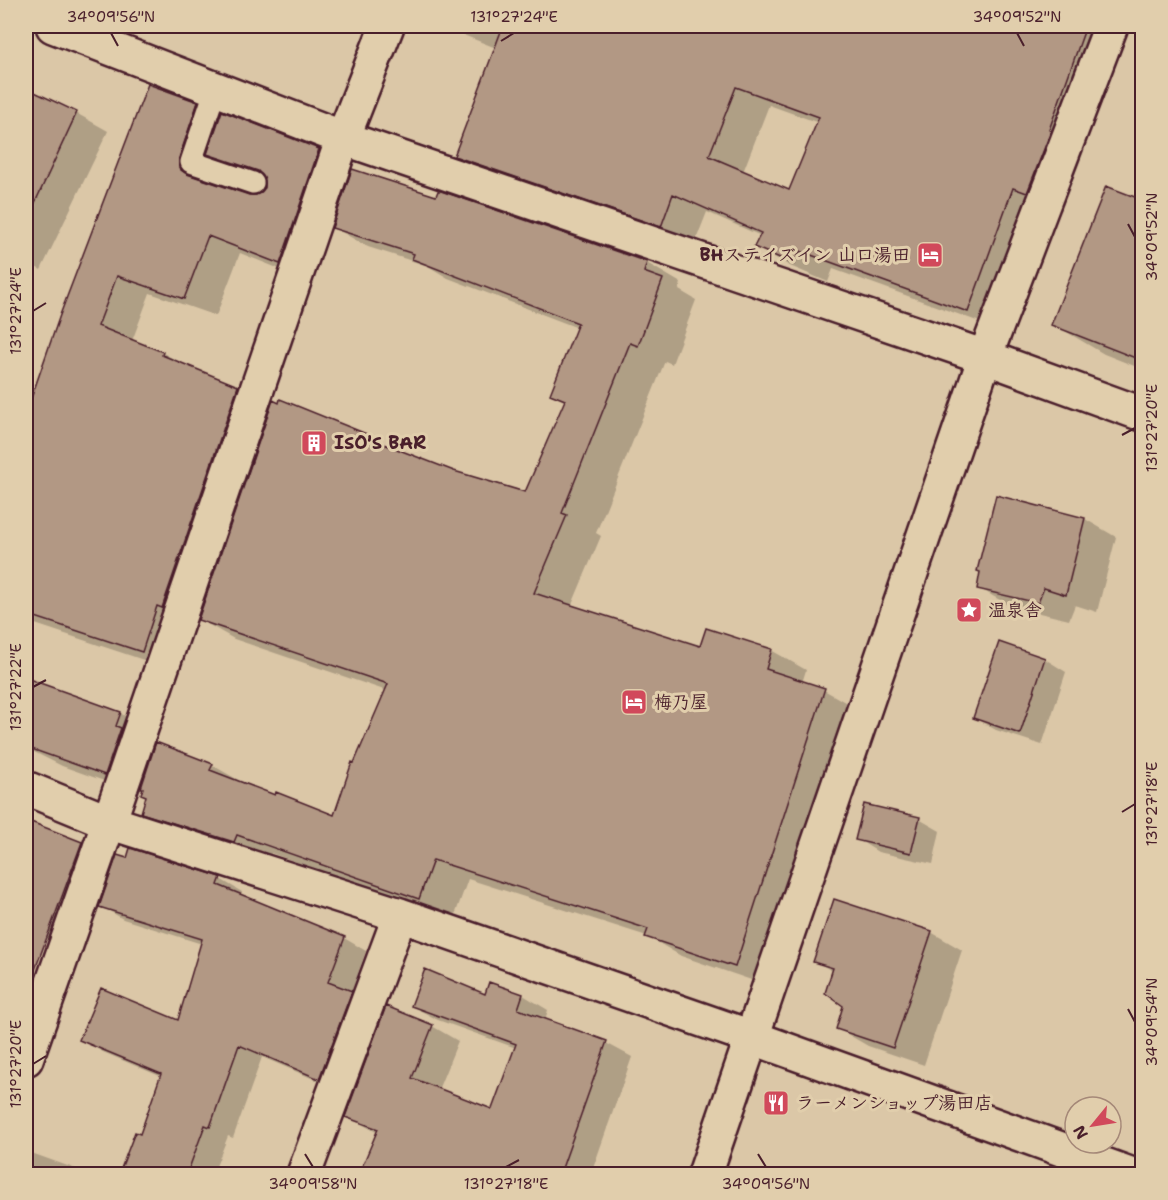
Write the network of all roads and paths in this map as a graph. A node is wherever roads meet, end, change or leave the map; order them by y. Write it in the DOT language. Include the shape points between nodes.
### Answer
graph roads {
  1 [pos="53,26"];
  2 [pos="387,26"];
  3 [pos="1112,26"];
  4 [pos="216,88"];
  5 [pos="343,138"];
  6 [pos="253,183"];
  7 [pos="985,357"];
  8 [pos="1143,414"];
  9 [pos="26,788"];
  10 [pos="109,822"];
  11 [pos="400,915"];
  12 [pos="751,1037"];
  13 [pos="26,1059"];
  14 [pos="304,1174"];
  15 [pos="705,1174"];
  16 [pos="1130,1174"];
  1 -- 4 [label="street"];
  2 -- 5 [label="street"];
  3 -- 7 [label="street"];
  4 -- 5 [label="street"];
  4 -- 6 [label="lane" via="191,162"];
  5 -- 7 [label="street"];
  5 -- 10 [label="street"];
  7 -- 8 [label="street"];
  7 -- 12 [label="street"];
  9 -- 10 [label="street"];
  10 -- 11 [label="street"];
  10 -- 13 [label="street"];
  11 -- 12 [label="street"];
  11 -- 14 [label="street"];
  12 -- 15 [label="street"];
  12 -- 16 [label="street"];
}
